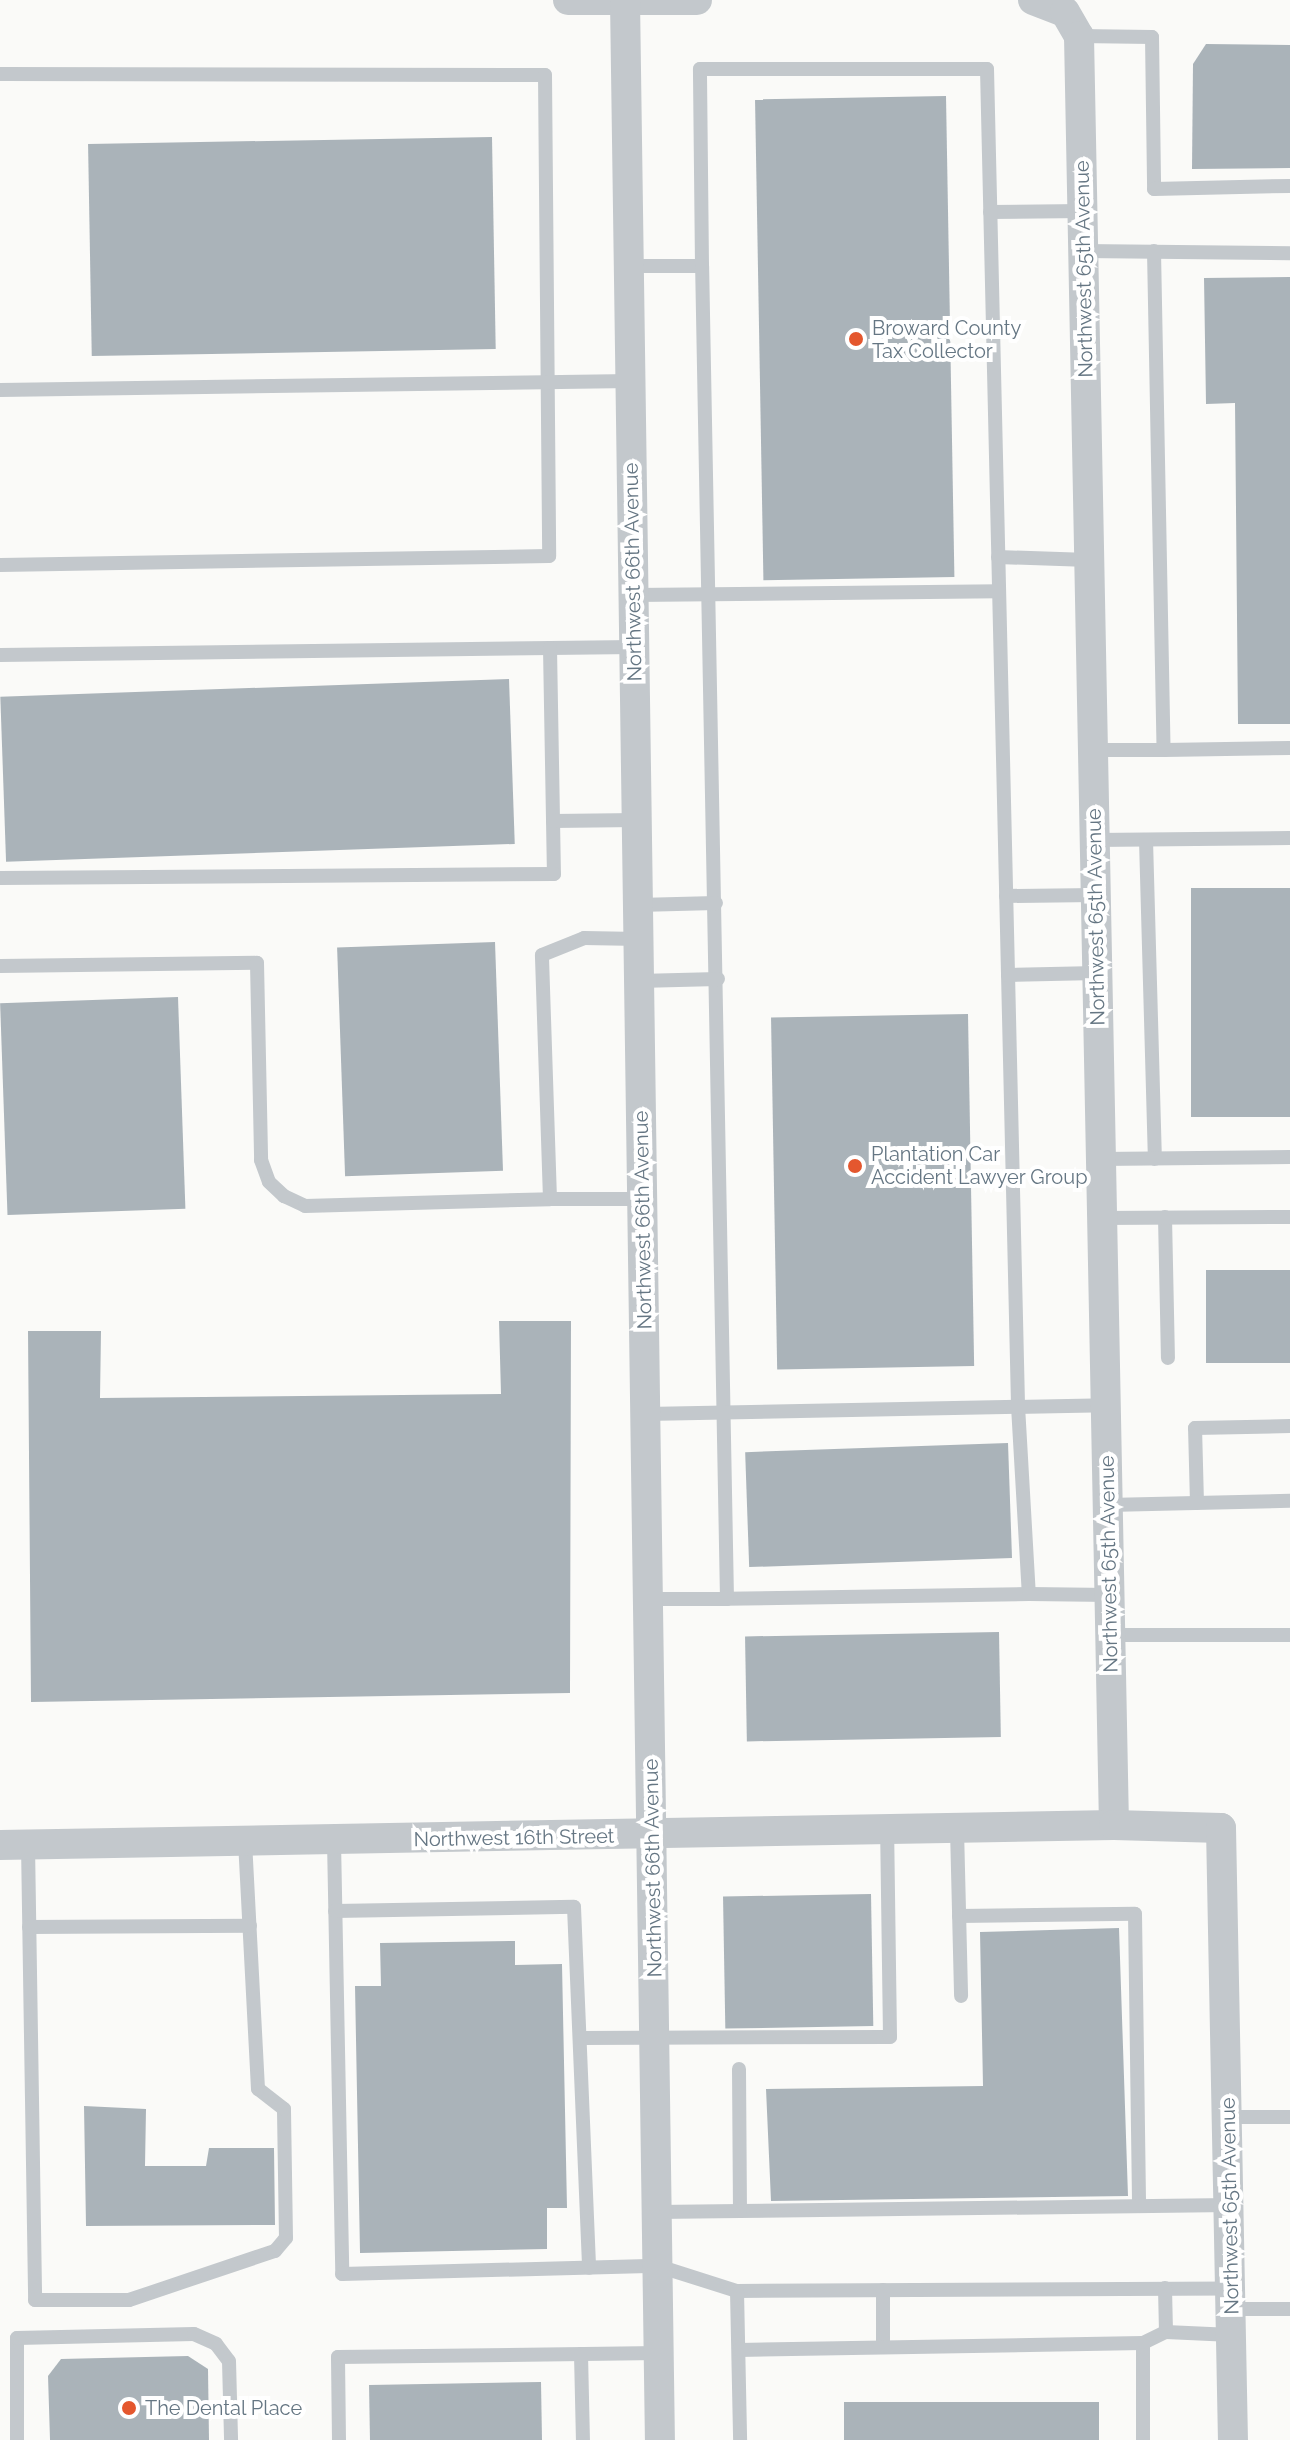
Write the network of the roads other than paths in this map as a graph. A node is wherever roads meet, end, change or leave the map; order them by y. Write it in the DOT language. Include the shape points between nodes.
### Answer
graph roads {
  1 [pos="568,0"];
  2 [pos="625,0"];
  3 [pos="697,0"];
  4 [pos="1033,0"];
  5 [pos="1072,16"];
  6 [pos="0,74"];
  7 [pos="1290,186"];
  8 [pos="1083,211"];
  9 [pos="990,212"];
  10 [pos="1083,251"];
  11 [pos="1154,251"];
  12 [pos="1290,253"];
  13 [pos="629,266"];
  14 [pos="702,266"];
  15 [pos="547,381"];
  16 [pos="631,381"];
  17 [pos="0,390"];
  18 [pos="998,557"];
  19 [pos="1089,560"];
  20 [pos="0,565"];
  21 [pos="999,591"];
  22 [pos="634,595"];
  23 [pos="709,595"];
  24 [pos="634,647"];
  25 [pos="550,648"];
  26 [pos="0,655"];
  27 [pos="1290,748"];
  28 [pos="1093,750"];
  29 [pos="1164,750"];
  30 [pos="637,820"];
  31 [pos="553,821"];
  32 [pos="1290,838"];
  33 [pos="1095,840"];
  34 [pos="1146,840"];
  35 [pos="0,878"];
  36 [pos="1096,895"];
  37 [pos="1006,896"];
  38 [pos="716,903"];
  39 [pos="638,905"];
  40 [pos="639,939"];
  41 [pos="0,966"];
  42 [pos="1097,973"];
  43 [pos="1008,975"];
  44 [pos="718,979"];
  45 [pos="639,981"];
  46 [pos="1290,1157"];
  47 [pos="1101,1159"];
  48 [pos="1155,1159"];
  49 [pos="550,1199"];
  50 [pos="643,1199"];
  51 [pos="1165,1217"];
  52 [pos="1290,1217"];
  53 [pos="1102,1218"];
  54 [pos="1168,1358"];
  55 [pos="1106,1405"];
  56 [pos="1018,1406"];
  57 [pos="727,1412"];
  58 [pos="646,1414"];
  59 [pos="1290,1426"];
  60 [pos="1290,1501"];
  61 [pos="1197,1503"];
  62 [pos="1108,1505"];
  63 [pos="1029,1594"];
  64 [pos="1110,1595"];
  65 [pos="649,1599"];
  66 [pos="727,1599"];
  67 [pos="1111,1635"];
  68 [pos="1290,1635"];
  69 [pos="1114,1825"];
  70 [pos="1221,1828"];
  71 [pos="957,1829"];
  72 [pos="887,1830"];
  73 [pos="652,1836"];
  74 [pos="334,1841"];
  75 [pos="245,1842"];
  76 [pos="14,1845"];
  77 [pos="335,1911"];
  78 [pos="959,1916"];
  79 [pos="250,1926"];
  80 [pos="29,1927"];
  81 [pos="961,1996"];
  82 [pos="580,2038"];
  83 [pos="655,2038"];
  84 [pos="739,2069"];
  85 [pos="1228,2117"];
  86 [pos="1290,2117"];
  87 [pos="1231,2205"];
  88 [pos="1139,2206"];
  89 [pos="740,2211"];
  90 [pos="657,2212"];
  91 [pos="658,2266"];
  92 [pos="589,2268"];
  93 [pos="1165,2288"];
  94 [pos="883,2290"];
  95 [pos="737,2291"];
  96 [pos="1290,2309"];
  97 [pos="1232,2311"];
  98 [pos="1166,2332"];
  99 [pos="1143,2343"];
  100 [pos="883,2347"];
  101 [pos="739,2350"];
  102 [pos="659,2353"];
  103 [pos="581,2354"];
  104 [pos="17,2440"];
  105 [pos="231,2440"];
  106 [pos="339,2440"];
  107 [pos="583,2440"];
  108 [pos="660,2440"];
  109 [pos="740,2440"];
  110 [pos="1143,2440"];
  111 [pos="1233,2440"];
  1 -- 2 [label="street"];
  2 -- 3 [label="street"];
  2 -- 13 [label="street, Northwest 66th Avenue"];
  4 -- 5 [label="street"];
  5 -- 7 [label="lane" via="1152,37 1154,189"];
  5 -- 8 [label="street, Northwest 65th Avenue"];
  6 -- 15 [label="lane" via="545,75"];
  8 -- 9 [label="lane"];
  8 -- 10 [label="street, Northwest 65th Avenue"];
  9 -- 14 [label="lane" via="987,69 700,69"];
  9 -- 18 [label="lane"];
  10 -- 11 [label="lane"];
  10 -- 19 [label="street, Northwest 65th Avenue"];
  11 -- 12 [label="lane"];
  11 -- 29 [label="lane"];
  13 -- 14 [label="lane"];
  13 -- 16 [label="street, Northwest 66th Avenue"];
  14 -- 23 [label="lane"];
  15 -- 16 [label="lane"];
  15 -- 17 [label="lane"];
  15 -- 20 [label="lane" via="549,556"];
  16 -- 22 [label="street, Northwest 66th Avenue"];
  18 -- 19 [label="lane"];
  18 -- 21 [label="lane"];
  19 -- 28 [label="street, Northwest 65th Avenue"];
  21 -- 23 [label="lane"];
  21 -- 37 [label="lane"];
  22 -- 23 [label="lane"];
  22 -- 24 [label="street, Northwest 66th Avenue"];
  23 -- 38 [label="lane"];
  24 -- 25 [label="lane"];
  24 -- 30 [label="street, Northwest 66th Avenue"];
  25 -- 26 [label="lane"];
  25 -- 31 [label="lane"];
  27 -- 29 [label="lane"];
  28 -- 29 [label="lane"];
  28 -- 33 [label="street, Northwest 65th Avenue"];
  30 -- 31 [label="lane"];
  30 -- 39 [label="street, Northwest 66th Avenue"];
  31 -- 35 [label="lane" via="554,874"];
  32 -- 34 [label="lane"];
  33 -- 34 [label="lane"];
  33 -- 36 [label="street, Northwest 65th Avenue"];
  34 -- 48 [label="lane"];
  36 -- 37 [label="lane"];
  36 -- 42 [label="street, Northwest 65th Avenue"];
  37 -- 43 [label="lane"];
  38 -- 39 [label="lane"];
  38 -- 44 [label="lane"];
  39 -- 40 [label="street, Northwest 66th Avenue"];
  40 -- 45 [label="street, Northwest 66th Avenue"];
  40 -- 49 [label="lane" via="584,938 542,955"];
  41 -- 49 [label="lane" via="257,963 261,1160 269,1182 284,1196 305,1206"];
  42 -- 43 [label="lane"];
  42 -- 47 [label="street, Northwest 65th Avenue"];
  43 -- 56 [label="lane"];
  44 -- 45 [label="lane"];
  44 -- 57 [label="lane"];
  45 -- 50 [label="street, Northwest 66th Avenue"];
  46 -- 48 [label="lane"];
  47 -- 48 [label="lane"];
  47 -- 53 [label="street, Northwest 65th Avenue"];
  49 -- 50 [label="lane"];
  50 -- 58 [label="street, Northwest 66th Avenue"];
  51 -- 52 [label="lane"];
  51 -- 53 [label="lane"];
  51 -- 54 [label="lane"];
  53 -- 55 [label="street, Northwest 65th Avenue"];
  55 -- 56 [label="lane"];
  55 -- 62 [label="street, Northwest 65th Avenue"];
  56 -- 57 [label="lane"];
  56 -- 63 [label="lane"];
  57 -- 58 [label="lane"];
  57 -- 66 [label="lane"];
  58 -- 65 [label="street, Northwest 66th Avenue"];
  59 -- 61 [label="lane" via="1195,1428"];
  60 -- 61 [label="lane"];
  61 -- 62 [label="lane"];
  62 -- 64 [label="street, Northwest 65th Avenue"];
  63 -- 64 [label="lane"];
  63 -- 66 [label="lane"];
  64 -- 67 [label="street, Northwest 65th Avenue"];
  65 -- 66 [label="lane"];
  65 -- 73 [label="street, Northwest 66th Avenue"];
  67 -- 68 [label="lane"];
  67 -- 69 [label="street, Northwest 65th Avenue"];
  69 -- 70 [label="street, Northwest 16th Street"];
  69 -- 71 [label="street, Northwest 16th Street"];
  70 -- 85 [label="street, Northwest 65th Avenue"];
  71 -- 72 [label="street, Northwest 16th Street"];
  71 -- 78 [label="lane"];
  72 -- 73 [label="street, Northwest 16th Street"];
  72 -- 83 [label="lane" via="890,2037"];
  73 -- 74 [label="street, Northwest 16th Street"];
  73 -- 83 [label="street, Northwest 66th Avenue"];
  74 -- 75 [label="street, Northwest 16th Street"];
  74 -- 77 [label="lane"];
  75 -- 76 [label="street, Northwest 16th Street"];
  75 -- 79 [label="lane"];
  76 -- 80 [label="lane"];
  77 -- 82 [label="lane" via="574,1907"];
  77 -- 92 [label="lane" via="342,2274"];
  78 -- 81 [label="lane"];
  78 -- 88 [label="lane" via="1135,1914"];
  79 -- 80 [label="lane"];
  79 -- 80 [label="lane" via="258,2089 284,2109 286,2238 275,2251 129,2300 35,2300"];
  82 -- 83 [label="lane"];
  82 -- 92 [label="lane"];
  83 -- 90 [label="street, Northwest 66th Avenue"];
  84 -- 89 [label="lane"];
  85 -- 86 [label="lane"];
  85 -- 87 [label="street, Northwest 65th Avenue"];
  87 -- 88 [label="lane"];
  87 -- 97 [label="street, Northwest 65th Avenue"];
  88 -- 89 [label="lane"];
  89 -- 90 [label="lane"];
  90 -- 91 [label="street, Northwest 66th Avenue"];
  91 -- 92 [label="lane"];
  91 -- 95 [label="lane"];
  91 -- 102 [label="street, Northwest 66th Avenue"];
  93 -- 94 [label="lane"];
  93 -- 97 [label="lane"];
  93 -- 98 [label="lane"];
  94 -- 95 [label="lane"];
  94 -- 100 [label="lane"];
  95 -- 101 [label="lane"];
  96 -- 97 [label="lane"];
  97 -- 98 [label="lane"];
  97 -- 111 [label="street, Northwest 65th Avenue"];
  98 -- 99 [label="lane"];
  99 -- 100 [label="lane"];
  99 -- 110 [label="lane"];
  100 -- 101 [label="lane"];
  101 -- 109 [label="lane"];
  102 -- 103 [label="lane"];
  102 -- 108 [label="street, Northwest 66th Avenue"];
  103 -- 106 [label="lane" via="338,2357"];
  103 -- 107 [label="lane"];
  104 -- 105 [label="lane" via="17,2338 194,2334 216,2344 229,2361"];
}
